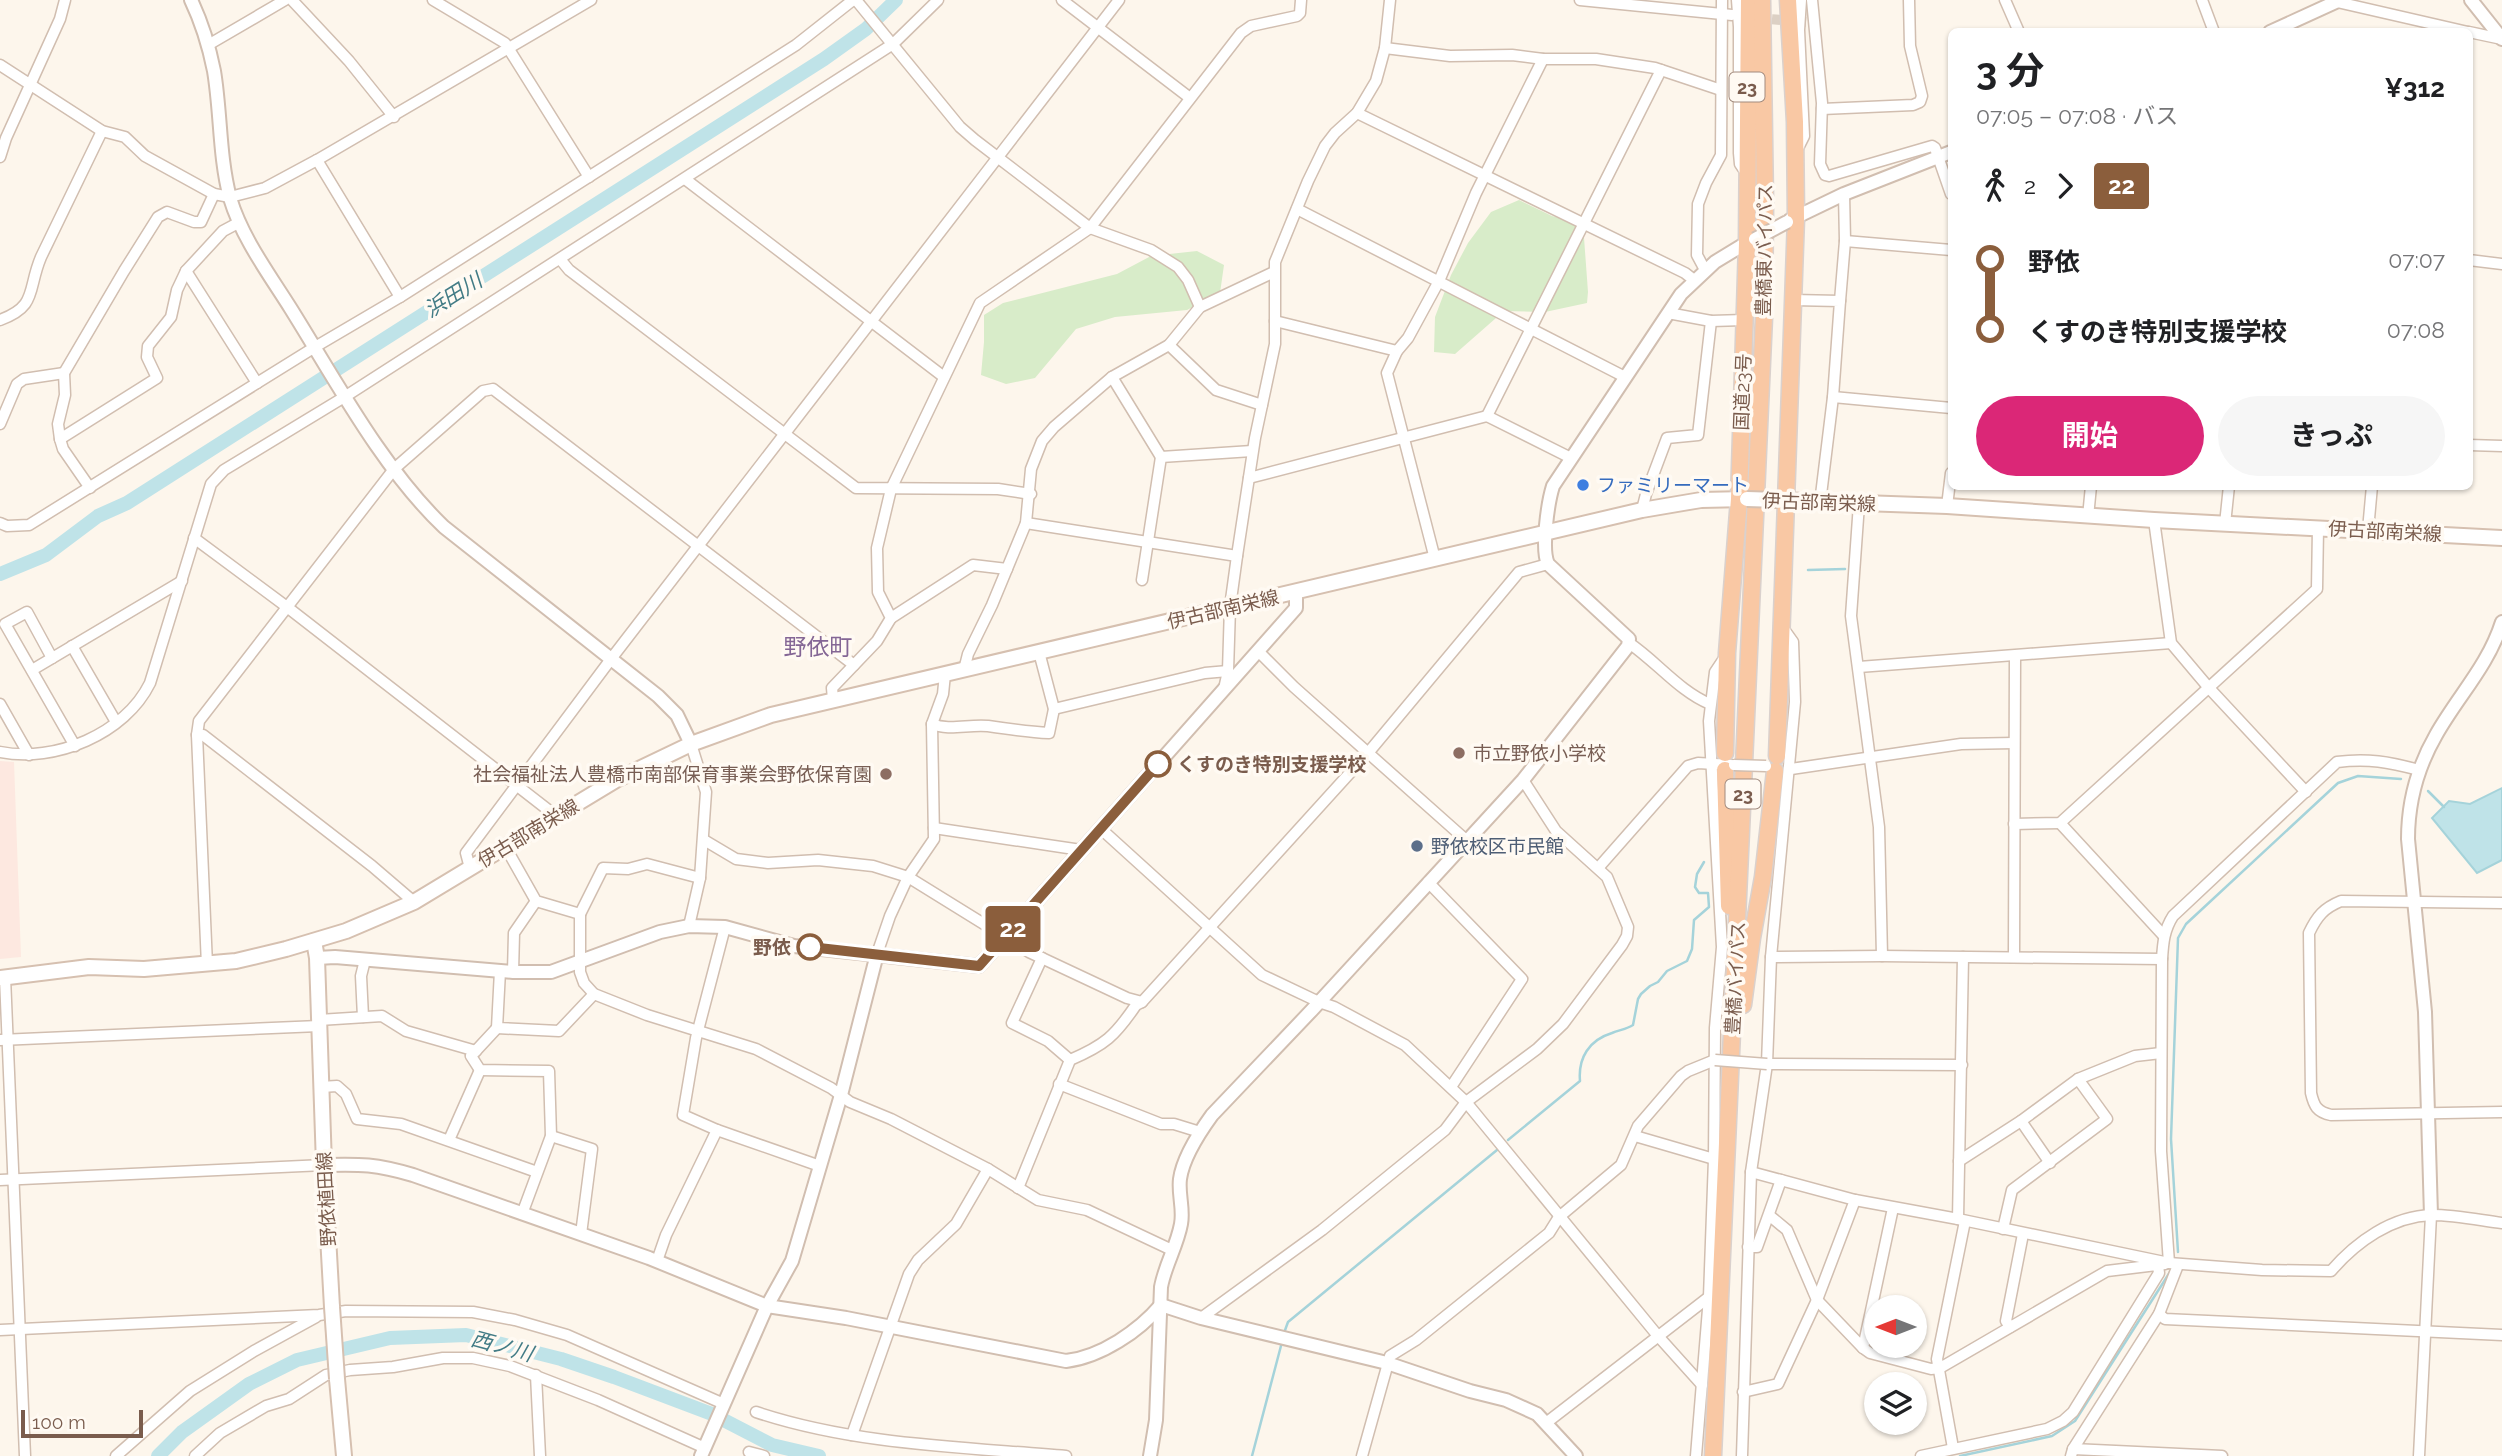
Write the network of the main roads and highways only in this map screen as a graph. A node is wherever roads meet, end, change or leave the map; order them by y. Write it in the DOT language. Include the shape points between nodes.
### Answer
graph roads {
  1 [pos="1749,0"];
  2 [pos="1762,0"];
  3 [pos="1788,0"];
  4 [pos="1747,500"];
  5 [pos="1782,500"];
  6 [pos="2502,538"];
  7 [pos="314,942"];
  8 [pos="2,978"];
  9 [pos="1733,1024"];
  10 [pos="1730,1086"];
  11 [pos="344,1456"];
  12 [pos="1713,1456"];
  1 -- 4 [label="highway, 国道23号 / 23" via="1746,173 1751,241 1744,320"];
  2 -- 4 [label="highway, 豊橋東バイパス / 23" via="1765,203"];
  3 -- 5 [label="highway, 23" via="1795,109 1793,300"];
  4 -- 5 [label="main road, 伊古部南栄線, bridge"];
  4 -- 7 [label="main road, 伊古部南栄線" via="1642,510 771,715 691,744 617,780 414,902"];
  4 -- 9 [label="highway, 豊橋バイパス / 23"];
  4 -- 9 [label="highway, 23" via="1727,653 1724,763"];
  5 -- 6 [label="main road, 伊古部南栄線"];
  5 -- 10 [label="highway, 23" via="1780,766 1750,951 1740,1047"];
  7 -- 8 [label="main road, 伊古部南栄線" via="207,965 89,967"];
  7 -- 11 [label="main road, 野依植田線, bridge"];
  9 -- 10 [label="highway, 豊橋バイパス / 23"];
  10 -- 12 [label="highway, 豊橋バイパス / 23"];
}
